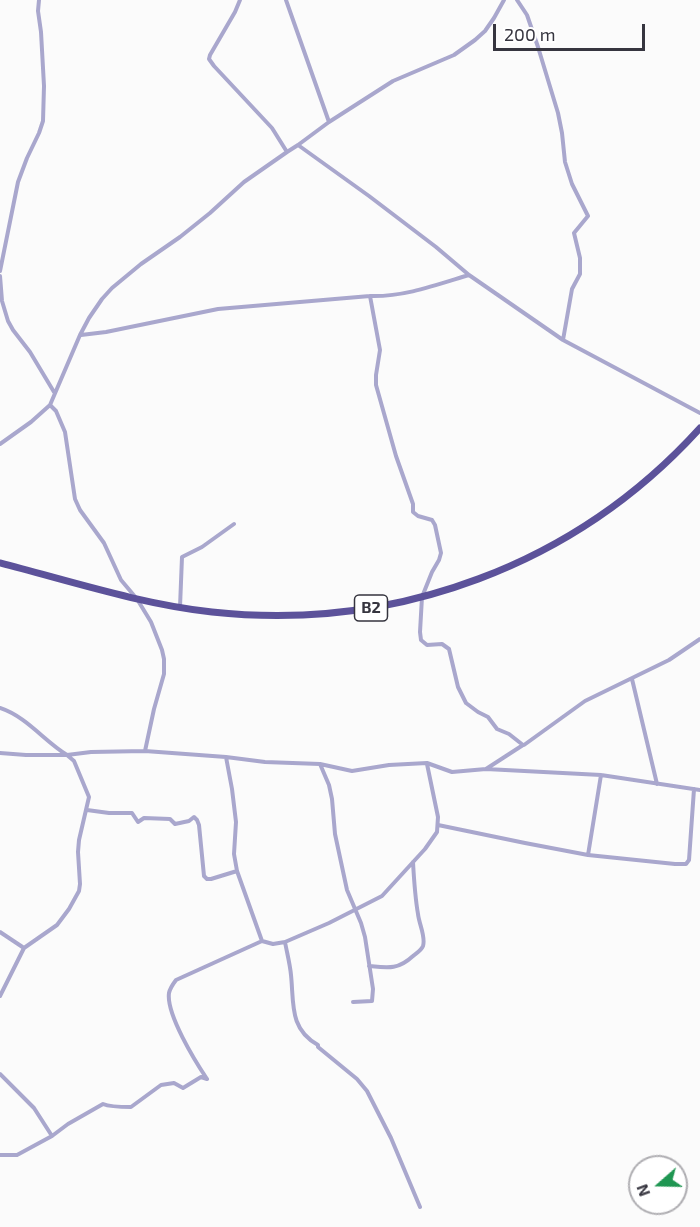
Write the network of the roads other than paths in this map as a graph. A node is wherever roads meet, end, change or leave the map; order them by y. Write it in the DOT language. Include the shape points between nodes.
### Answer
graph roads {
  1 [pos="39,0"];
  2 [pos="240,0"];
  3 [pos="286,0"];
  4 [pos="504,0"];
  5 [pos="517,0"];
  6 [pos="329,122"];
  7 [pos="298,145"];
  8 [pos="287,152"];
  9 [pos="0,271"];
  10 [pos="469,275"];
  11 [pos="0,276"];
  12 [pos="1,286"];
  13 [pos="370,296"];
  14 [pos="80,335"];
  15 [pos="563,340"];
  16 [pos="55,393"];
  17 [pos="51,405"];
  18 [pos="700,413"];
  19 [pos="699,432"];
  20 [pos="0,444"];
  21 [pos="234,524"];
  22 [pos="0,563"];
  23 [pos="422,597"];
  24 [pos="137,599"];
  25 [pos="180,608"];
  26 [pos="700,639"];
  27 [pos="632,679"];
  28 [pos="0,708"];
  29 [pos="523,745"];
  30 [pos="145,751"];
  31 [pos="0,753"];
  32 [pos="67,755"];
  33 [pos="226,757"];
  34 [pos="427,763"];
  35 [pos="320,764"];
  36 [pos="486,769"];
  37 [pos="601,775"];
  38 [pos="657,784"];
  39 [pos="694,789"];
  40 [pos="700,790"];
  41 [pos="87,810"];
  42 [pos="438,825"];
  43 [pos="588,855"];
  44 [pos="413,861"];
  45 [pos="237,871"];
  46 [pos="355,909"];
  47 [pos="0,932"];
  48 [pos="262,941"];
  49 [pos="285,942"];
  50 [pos="24,948"];
  51 [pos="369,966"];
  52 [pos="0,996"];
  53 [pos="353,1002"];
  54 [pos="0,1074"];
  55 [pos="52,1136"];
  56 [pos="0,1155"];
  57 [pos="420,1207"];
  1 -- 9 [label="street" via="43,121 18,182"];
  2 -- 8 [label="street" via="209,59 272,128"];
  3 -- 6 [label="street"];
  4 -- 6 [label="street" via="490,25 454,55 393,81"];
  5 -- 15 [label="street" via="531,26 558,113 572,184 588,216 574,233 580,274 572,289"];
  6 -- 7 [label="street"];
  7 -- 8 [label="street"];
  7 -- 10 [label="street"];
  8 -- 14 [label="street" via="112,288"];
  10 -- 13 [label="street" via="424,289"];
  10 -- 15 [label="street"];
  11 -- 12 [label="street"];
  12 -- 16 [label="street" via="8,321"];
  13 -- 14 [label="street" via="218,309"];
  13 -- 23 [label="street" via="380,350 376,384 396,456 413,512 432,520 440,544 439,560"];
  14 -- 16 [label="street"];
  15 -- 18 [label="street"];
  16 -- 17 [label="street"];
  17 -- 20 [label="street"];
  17 -- 24 [label="street" via="65,432 75,499 104,543 121,580"];
  19 -- 23 [label="highway, B2" via="616,505 576,532 518,563"];
  21 -- 25 [label="street" via="182,556"];
  22 -- 24 [label="highway, B2"];
  23 -- 25 [label="highway, B2" via="315,614 245,614"];
  23 -- 29 [label="street" via="421,640 449,649 466,703"];
  24 -- 25 [label="highway, B2"];
  24 -- 30 [label="street" via="151,622 164,659 164,674"];
  26 -- 27 [label="street"];
  27 -- 29 [label="street" via="585,701"];
  27 -- 38 [label="street"];
  28 -- 32 [label="street" via="27,723"];
  29 -- 36 [label="street"];
  30 -- 32 [label="street"];
  30 -- 33 [label="street"];
  31 -- 32 [label="street"];
  32 -- 41 [label="street" via="74,761 89,797"];
  33 -- 35 [label="street"];
  33 -- 45 [label="street" via="236,822"];
  34 -- 35 [label="street" via="352,771"];
  34 -- 36 [label="street" via="452,772"];
  34 -- 42 [label="street"];
  35 -- 46 [label="street" via="329,785 335,834"];
  36 -- 37 [label="street"];
  37 -- 38 [label="street"];
  37 -- 43 [label="street"];
  38 -- 39 [label="street"];
  39 -- 40 [label="street"];
  39 -- 43 [label="street" via="686,864"];
  41 -- 45 [label="street" via="132,813 138,822 144,818 170,819 175,824 194,817 199,825 204,876 211,879"];
  41 -- 50 [label="street" via="79,840 79,891 57,925"];
  42 -- 43 [label="street"];
  42 -- 44 [label="street" via="434,837"];
  44 -- 46 [label="street" via="382,896"];
  44 -- 51 [label="street" via="423,946 408,962 390,968"];
  45 -- 48 [label="street"];
  46 -- 49 [label="street"];
  46 -- 51 [label="street" via="365,937"];
  47 -- 50 [label="street"];
  48 -- 49 [label="street"];
  48 -- 55 [label="street" via="176,980 169,992 181,1033 207,1079 201,1077 183,1088 174,1083 161,1085 131,1107 103,1104"];
  49 -- 57 [label="street" via="294,1013 300,1030 367,1091"];
  50 -- 52 [label="street"];
  51 -- 53 [label="street" via="372,1001"];
  54 -- 55 [label="street" via="34,1108"];
  55 -- 56 [label="street" via="17,1155"];
}
